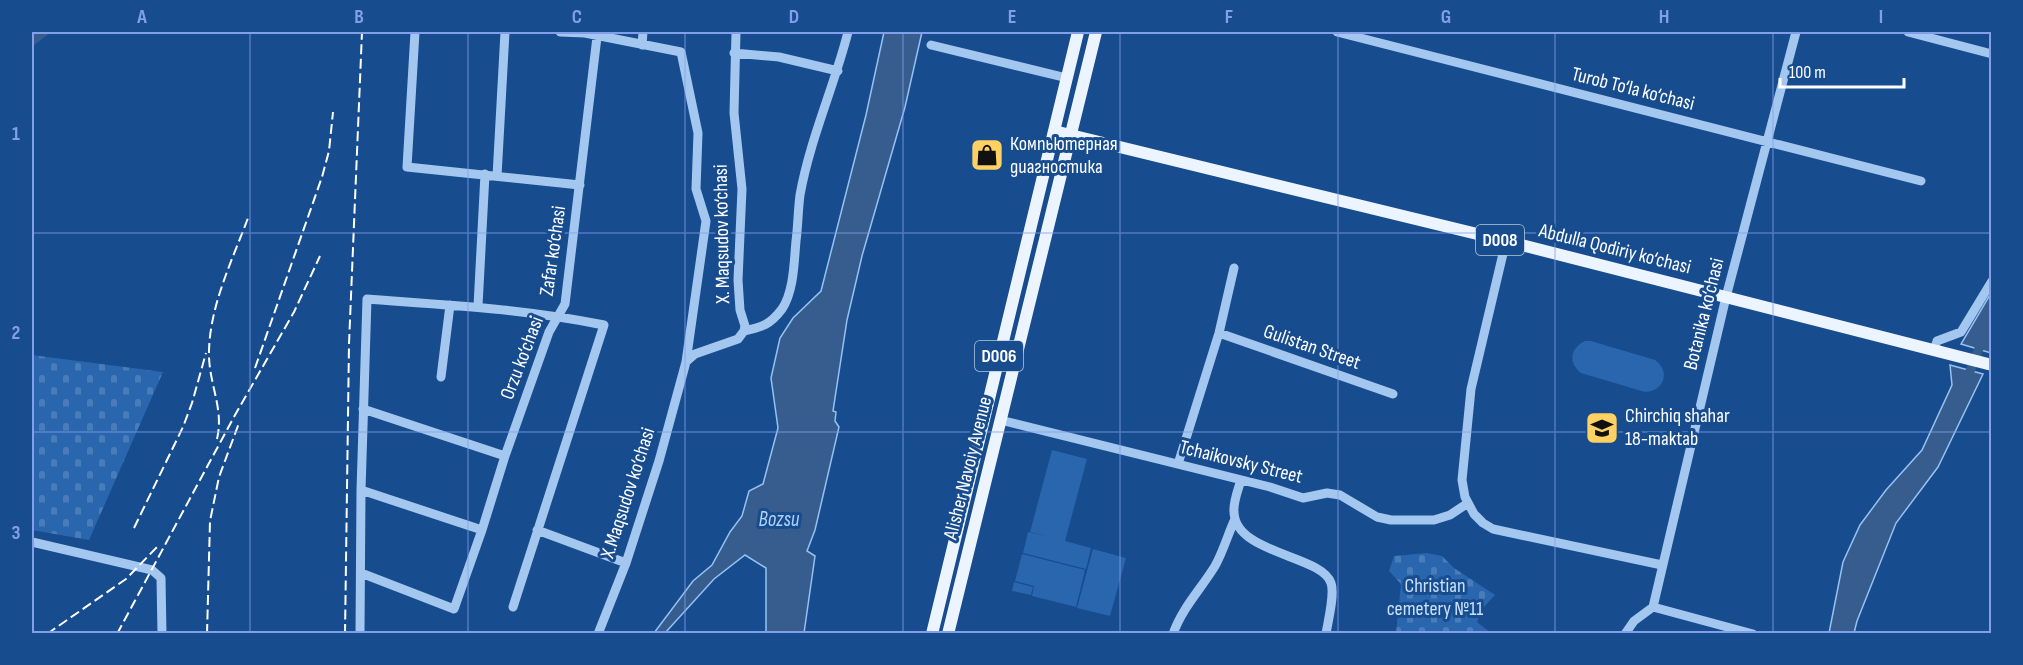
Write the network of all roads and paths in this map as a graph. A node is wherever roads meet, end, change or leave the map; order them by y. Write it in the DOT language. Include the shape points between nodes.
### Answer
graph roads {
  1 [pos="415,32"];
  2 [pos="505,32"];
  3 [pos="560,32"];
  4 [pos="585,32"];
  5 [pos="643,32"];
  6 [pos="736,32"];
  7 [pos="848,32"];
  8 [pos="1078,32"];
  9 [pos="1096,32"];
  10 [pos="1337,32"];
  11 [pos="1796,32"];
  12 [pos="1908,32"];
  13 [pos="597,37"];
  14 [pos="642,45"];
  15 [pos="931,45"];
  16 [pos="734,53"];
  17 [pos="1992,54"];
  18 [pos="838,71"];
  19 [pos="1067,78"];
  20 [pos="1054,132"];
  21 [pos="1070,135"];
  22 [pos="1768,142"];
  23 [pos="485,174"];
  24 [pos="497,176"];
  25 [pos="1921,181"];
  26 [pos="580,185"];
  27 [pos="1506,241"];
  28 [pos="1234,268"];
  29 [pos="1992,281"];
  30 [pos="1726,297"];
  31 [pos="450,305"];
  32 [pos="478,306"];
  33 [pos="560,316"];
  34 [pos="744,331"];
  35 [pos="1219,333"];
  36 [pos="1939,353"];
  37 [pos="686,362"];
  38 [pos="1992,365"];
  39 [pos="441,377"];
  40 [pos="1393,394"];
  41 [pos="363,409"];
  42 [pos="1000,420"];
  43 [pos="505,456"];
  44 [pos="1178,464"];
  45 [pos="1241,480"];
  46 [pos="361,490"];
  47 [pos="1468,503"];
  48 [pos="1235,519"];
  49 [pos="482,530"];
  50 [pos="537,530"];
  51 [pos="32,542"];
  52 [pos="626,563"];
  53 [pos="1662,565"];
  54 [pos="361,573"];
  55 [pos="513,607"];
  56 [pos="1653,607"];
  57 [pos="162,633"];
  58 [pos="360,633"];
  59 [pos="598,633"];
  60 [pos="932,633"];
  61 [pos="948,633"];
  62 [pos="1173,633"];
  63 [pos="1326,633"];
  64 [pos="1625,633"];
  65 [pos="1753,633"];
  1 -- 23 [label="street" via="407,167"];
  2 -- 24 [label="street"];
  3 -- 4 [label="street"];
  4 -- 13 [label="street"];
  5 -- 14 [label="street"];
  6 -- 16 [label="street, X. Maqsudov ko‘chasi"];
  7 -- 18 [label="street"];
  8 -- 19 [label="main road, Alisher Navoiy Avenue / D006"];
  9 -- 21 [label="main road, Alisher Navoiy Avenue / D006"];
  10 -- 22 [label="street, Turob To‘la ko‘chasi"];
  11 -- 22 [label="street, Botanika ko‘chasi"];
  12 -- 17 [label="street"];
  13 -- 14 [label="street"];
  13 -- 26 [label="street, Zafar ko‘chasi"];
  14 -- 37 [label="street, X.Maqsudov ko‘chasi" via="681,52 698,133 696,189 706,221"];
  15 -- 19 [label="street"];
  16 -- 18 [label="street" via="779,57"];
  16 -- 34 [label="street, X. Maqsudov ko‘chasi" via="734,113 742,189 738,280"];
  18 -- 34 [label="street" via="817,129 800,196 794,265 783,308 765,327"];
  19 -- 20 [label="main road, Alisher Navoiy Avenue / D006"];
  20 -- 21 [label="main road, Abdulla Qodiriy ko‘chasi / D008"];
  20 -- 60 [label="main road, Alisher Navoiy Avenue / D006"];
  21 -- 27 [label="main road, Abdulla Qodiriy ko‘chasi / D008"];
  21 -- 42 [label="main road, Alisher Navoiy Avenue / D006"];
  22 -- 25 [label="street, Turob To‘la ko‘chasi"];
  22 -- 30 [label="street, Botanika ko‘chasi"];
  23 -- 24 [label="street"];
  23 -- 32 [label="street"];
  24 -- 26 [label="street"];
  26 -- 33 [label="street, Zafar ko‘chasi" via="565,304"];
  27 -- 30 [label="main road, Abdulla Qodiriy ko‘chasi / D008"];
  27 -- 47 [label="street" via="1471,389 1462,480"];
  28 -- 35 [label="street"];
  29 -- 36 [label="street" via="1961,332 1937,341"];
  30 -- 36 [label="main road, Abdulla Qodiriy ko‘chasi / D008"];
  30 -- 53 [label="street, Botanika ko‘chasi"];
  31 -- 32 [label="street, Orzu ko‘chasi"];
  31 -- 39 [label="street"];
  31 -- 41 [label="street, Orzu ko‘chasi" via="367,299"];
  32 -- 33 [label="street, Orzu ko‘chasi"];
  33 -- 43 [label="street, Orzu ko‘chasi" via="549,332"];
  33 -- 50 [label="street, Zafar ko‘chasi" via="604,325"];
  34 -- 37 [label="street" via="738,339 695,354"];
  35 -- 40 [label="street, Gulistan Street"];
  35 -- 44 [label="street"];
  36 -- 38 [label="main road, Abdulla Qodiriy ko‘chasi / D008"];
  37 -- 52 [label="street, X.Maqsudov ko‘chasi"];
  41 -- 43 [label="street"];
  41 -- 46 [label="street"];
  42 -- 44 [label="street, Tchaikovsky Street"];
  42 -- 61 [label="main road, Alisher Navoiy Avenue / D006"];
  43 -- 49 [label="street, Orzu ko‘chasi"];
  44 -- 45 [label="street, Tchaikovsky Street"];
  45 -- 47 [label="street, Tchaikovsky Street" via="1303,498 1327,493 1340,495 1377,517 1391,520 1434,520"];
  45 -- 48 [label="street"];
  46 -- 49 [label="street"];
  46 -- 54 [label="street"];
  47 -- 53 [label="street" via="1478,519 1493,529"];
  48 -- 62 [label="street" via="1215,565"];
  48 -- 63 [label="street" via="1254,541 1326,574 1332,590"];
  49 -- 54 [label="street, Orzu ko‘chasi" via="454,609"];
  50 -- 52 [label="street"];
  50 -- 55 [label="street, Zafar ko‘chasi"];
  51 -- 57 [label="street" via="152,570 161,578"];
  52 -- 59 [label="street, X.Maqsudov ko‘chasi"];
  53 -- 56 [label="street, Botanika ko‘chasi"];
  54 -- 58 [label="street"];
  56 -- 64 [label="street"];
  56 -- 65 [label="street"];
}
